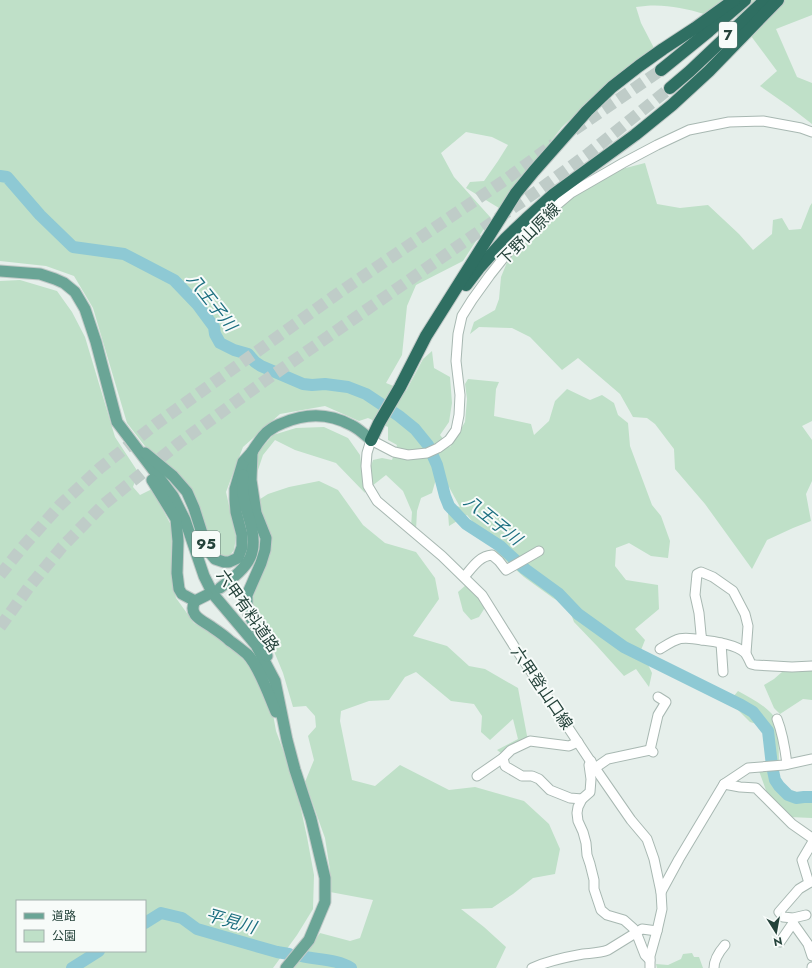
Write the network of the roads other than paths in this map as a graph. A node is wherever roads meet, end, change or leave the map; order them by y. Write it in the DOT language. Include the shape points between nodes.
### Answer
graph roads {
  1 [pos="734,0"];
  2 [pos="745,0"];
  3 [pos="766,0"];
  4 [pos="778,0"];
  5 [pos="661,70"];
  6 [pos="670,88"];
  7 [pos="812,132"];
  8 [pos="0,271"];
  9 [pos="426,336"];
  10 [pos="117,422"];
  11 [pos="371,440"];
  12 [pos="252,452"];
  13 [pos="539,552"];
  14 [pos="464,578"];
  15 [pos="220,588"];
  16 [pos="207,595"];
  17 [pos="195,601"];
  18 [pos="702,640"];
  19 [pos="721,643"];
  20 [pos="660,649"];
  21 [pos="746,653"];
  22 [pos="812,666"];
  23 [pos="723,672"];
  24 [pos="275,680"];
  25 [pos="658,697"];
  26 [pos="777,719"];
  27 [pos="287,740"];
  28 [pos="578,742"];
  29 [pos="503,758"];
  30 [pos="812,759"];
  31 [pos="593,765"];
  32 [pos="782,765"];
  33 [pos="477,776"];
  34 [pos="724,784"];
  35 [pos="582,799"];
  36 [pos="812,838"];
  37 [pos="812,843"];
  38 [pos="661,892"];
  39 [pos="806,915"];
  40 [pos="793,920"];
  41 [pos="636,932"];
  42 [pos="657,932"];
  43 [pos="780,942"];
  44 [pos="724,945"];
  45 [pos="812,956"];
  46 [pos="556,964"];
  47 [pos="650,964"];
  48 [pos="286,968"];
  49 [pos="532,968"];
  50 [pos="714,968"];
  1 -- 9 [label="highway" via="639,66 587,111 516,193"];
  2 -- 5 [label="highway, 7"];
  3 -- 6 [label="highway, 7"];
  4 -- 9 [label="highway" via="690,90 635,135 554,194 506,238"];
  7 -- 11 [label="street, 下野山原線" via="762,121 729,122 690,130 657,145 571,193 513,246 462,316 456,361 460,395 458,415 456,430 449,440 427,453 408,455 394,452"];
  8 -- 10 [label="main road, 六甲有料道路 / 95" via="40,274 64,283 74,292 96,342"];
  9 -- 11 [label="highway"];
  10 -- 12 [label="main road, 95" via="145,453 187,492 207,549 215,559 224,562 238,558 242,547 235,488 243,462"];
  10 -- 17 [label="main road, 95" via="123,437 176,519 179,589 182,594"];
  10 -- 24 [label="main road, 六甲有料道路 / 95" via="173,496 185,520 204,576 213,594 256,645"];
  11 -- 12 [label="main road, 95" via="352,425 329,417 313,415 293,418 273,427"];
  11 -- 14 [label="street, 六甲登山口線" via="366,471 368,486 377,501"];
  12 -- 15 [label="main road, 95" via="242,480 254,545 244,567"];
  12 -- 24 [label="main road, 95" via="251,480 256,513 266,538 266,550 247,595 247,606 249,615 262,637"];
  13 -- 14 [label="street" via="506,570 492,555 486,556 476,562"];
  14 -- 28 [label="street, 六甲登山口線" via="482,595"];
  16 -- 17 [label="main road"];
  17 -- 27 [label="main road, 95" via="195,614 200,620 213,627 248,655 258,670"];
  18 -- 19 [label="street"];
  18 -- 20 [label="street" via="688,637 677,639"];
  18 -- 21 [label="street" via="695,595 697,574 701,572 733,591 748,626"];
  19 -- 21 [label="street"];
  19 -- 23 [label="street"];
  21 -- 22 [label="street" via="751,664 755,665"];
  24 -- 27 [label="main road, 六甲有料道路 / 95"];
  25 -- 31 [label="street" via="666,702 658,715 651,751 608,759"];
  26 -- 32 [label="street" via="784,743"];
  27 -- 48 [label="main road, 六甲有料道路 / 95" via="294,770 311,819 325,878 325,902 309,940"];
  28 -- 29 [label="street" via="569,746 530,741 511,750"];
  28 -- 31 [label="street, 六甲登山口線"];
  29 -- 33 [label="street"];
  29 -- 35 [label="street" via="505,766 522,776 532,776 550,790 570,798"];
  30 -- 32 [label="street"];
  31 -- 35 [label="street" via="588,765 590,792"];
  31 -- 38 [label="street, 六甲登山口線" via="647,839"];
  32 -- 34 [label="street" via="748,768"];
  34 -- 36 [label="street" via="756,788 792,824"];
  34 -- 38 [label="street"];
  35 -- 41 [label="street" via="577,813 601,910 607,915 624,920"];
  37 -- 40 [label="street" via="802,860 809,882 799,889 779,912 783,917"];
  38 -- 42 [label="street, 六甲登山口線" via="662,909"];
  39 -- 40 [label="street"];
  40 -- 43 [label="street"];
  40 -- 45 [label="street" via="808,944"];
  41 -- 42 [label="street" via="642,929"];
  41 -- 46 [label="street" via="608,950 584,954"];
  41 -- 47 [label="street"];
  42 -- 47 [label="street, 六甲登山口線"];
  44 -- 50 [label="street" via="717,955"];
  46 -- 49 [label="street" via="544,963"];
}
